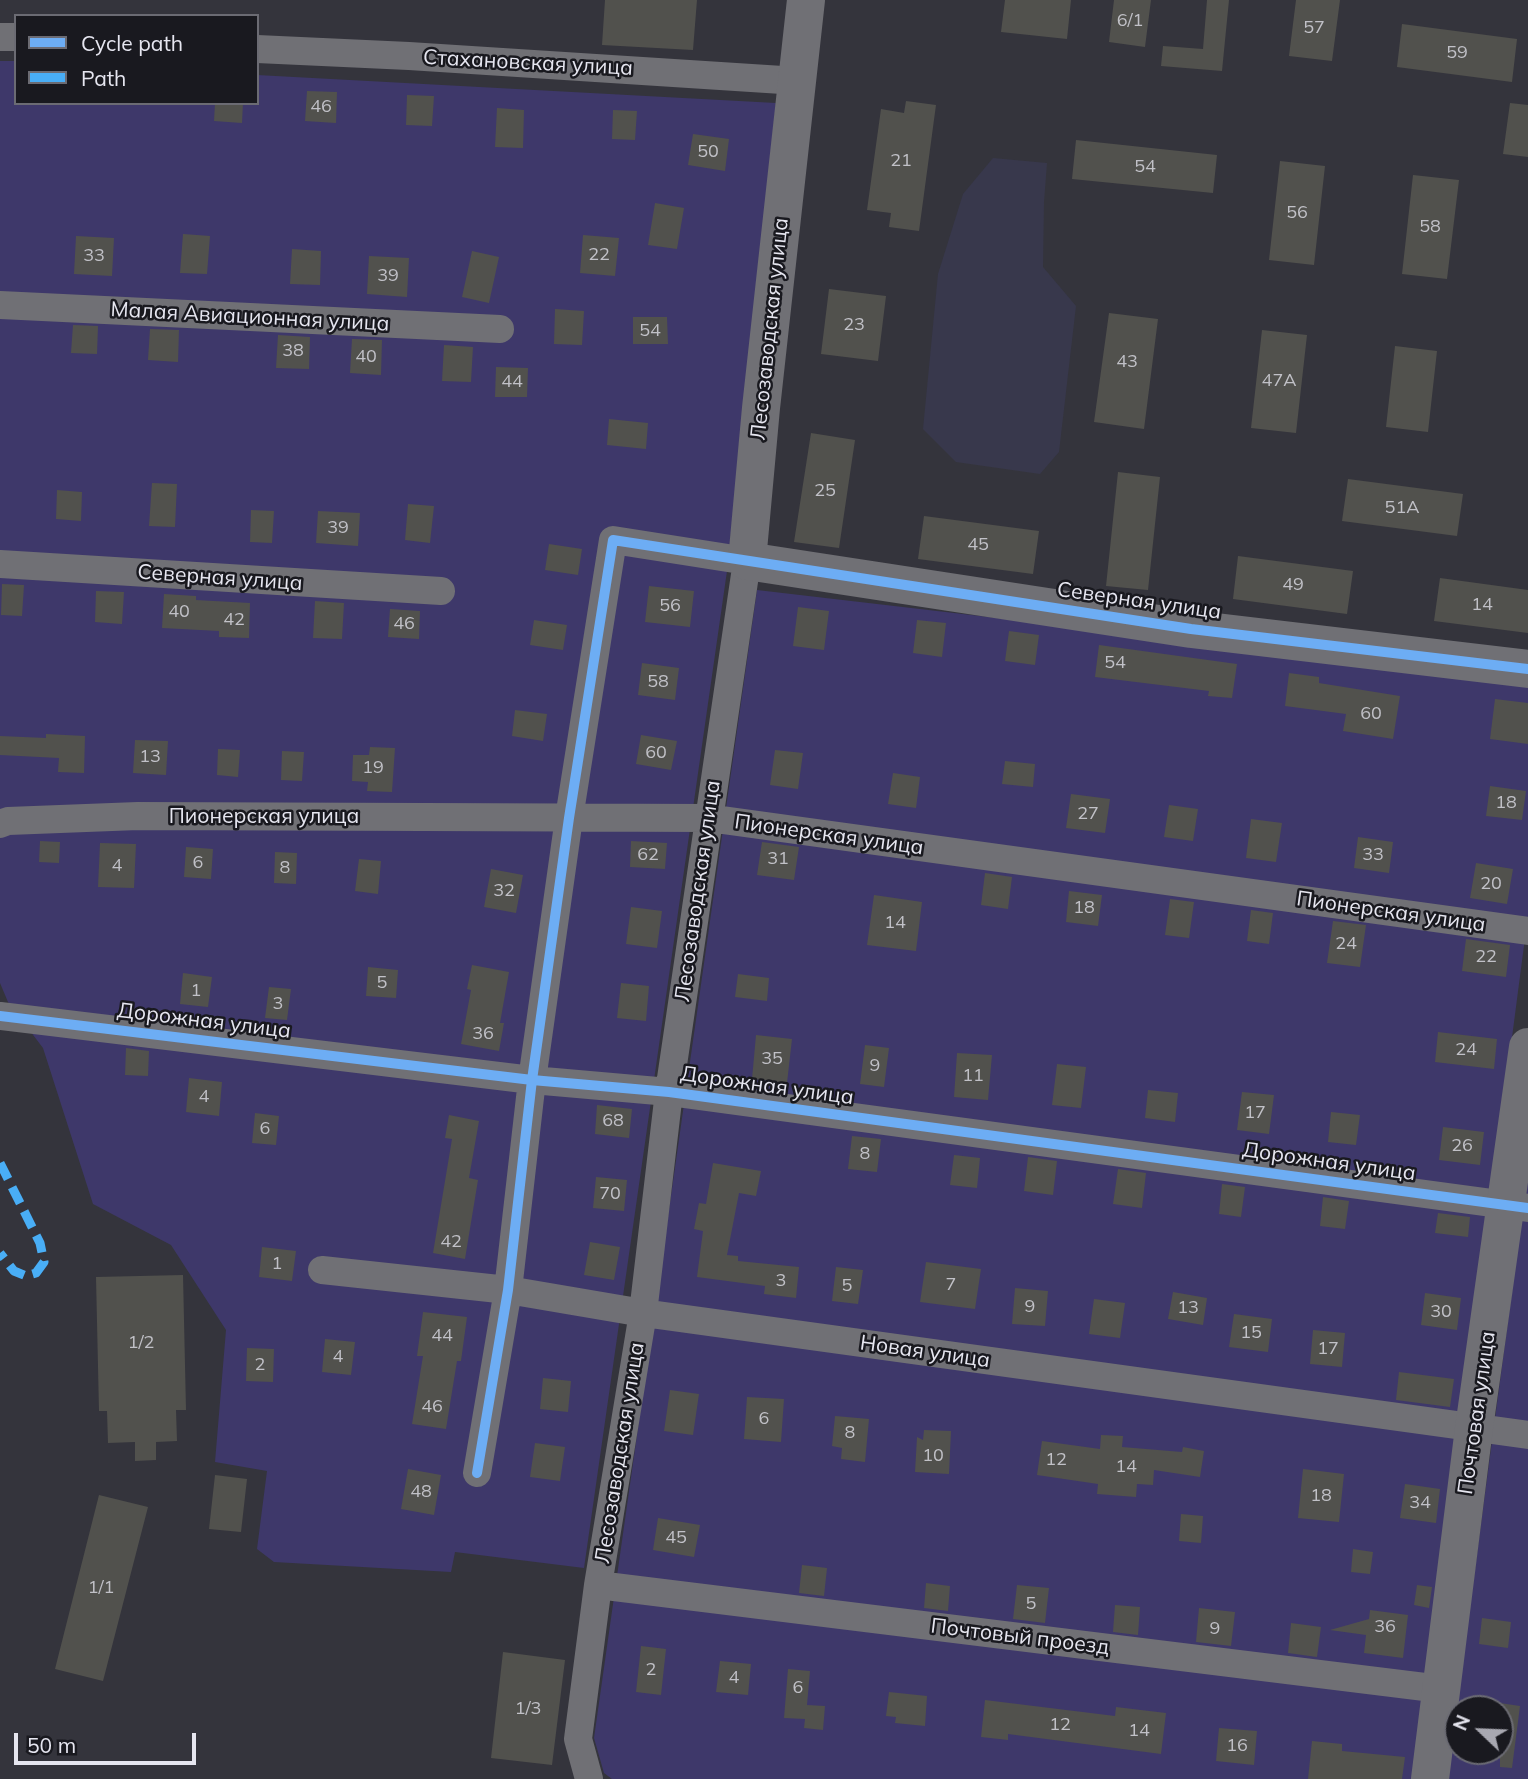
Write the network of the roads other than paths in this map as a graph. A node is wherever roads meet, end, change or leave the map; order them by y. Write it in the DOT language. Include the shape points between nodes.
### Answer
graph roads {
  1 [pos="806,0"];
  2 [pos="259,49"];
  3 [pos="798,80"];
  4 [pos="0,305"];
  5 [pos="500,329"];
  6 [pos="747,561"];
  7 [pos="0,564"];
  8 [pos="441,591"];
  9 [pos="1528,668"];
  10 [pos="569,818"];
  11 [pos="708,818"];
  12 [pos="0,824"];
  13 [pos="1528,931"];
  14 [pos="0,1016"];
  15 [pos="1528,1047"];
  16 [pos="532,1080"];
  17 [pos="669,1092"];
  18 [pos="1518,1207"];
  19 [pos="322,1270"];
  20 [pos="508,1290"];
  21 [pos="643,1313"];
  22 [pos="1474,1428"];
  23 [pos="1528,1435"];
  24 [pos="477,1473"];
  25 [pos="598,1585"];
  26 [pos="1441,1689"];
  27 [pos="589,1779"];
  28 [pos="1430,1779"];
  1 -- 3 [label="street, Лесозаводская улица"];
  2 -- 3 [label="street, Стахановская улица"];
  3 -- 6 [label="street, Лесозаводская улица"];
  4 -- 5 [label="street, Малая Авиационная улица"];
  6 -- 9 [label="street, Северная улица" via="1191,629"];
  6 -- 10 [label="street" via="613,540"];
  6 -- 11 [label="street, Лесозаводская улица"];
  7 -- 8 [label="street, Северная улица"];
  10 -- 11 [label="street, Пионерская улица"];
  10 -- 12 [label="street, Пионерская улица" via="138,817"];
  10 -- 16 [label="street"];
  11 -- 13 [label="street, Пионерская улица"];
  11 -- 17 [label="street, Лесозаводская улица"];
  14 -- 16 [label="street, Дорожная улица"];
  15 -- 18 [label="street, Почтовая улица"];
  16 -- 17 [label="street, Дорожная улица"];
  16 -- 20 [label="street"];
  17 -- 18 [label="street, Дорожная улица"];
  17 -- 21 [label="street, Лесозаводская улица"];
  18 -- 22 [label="street, Почтовая улица"];
  19 -- 20 [label="street, Новая улица"];
  20 -- 21 [label="street, Новая улица"];
  20 -- 24 [label="street"];
  21 -- 22 [label="street, Новая улица"];
  21 -- 25 [label="street, Лесозаводская улица"];
  22 -- 23 [label="street, Новая улица"];
  22 -- 26 [label="street, Почтовая улица"];
  25 -- 26 [label="street, Почтовый проезд"];
  25 -- 27 [label="street, Лесозаводская улица" via="578,1740"];
  26 -- 28 [label="street, Почтовая улица"];
}
